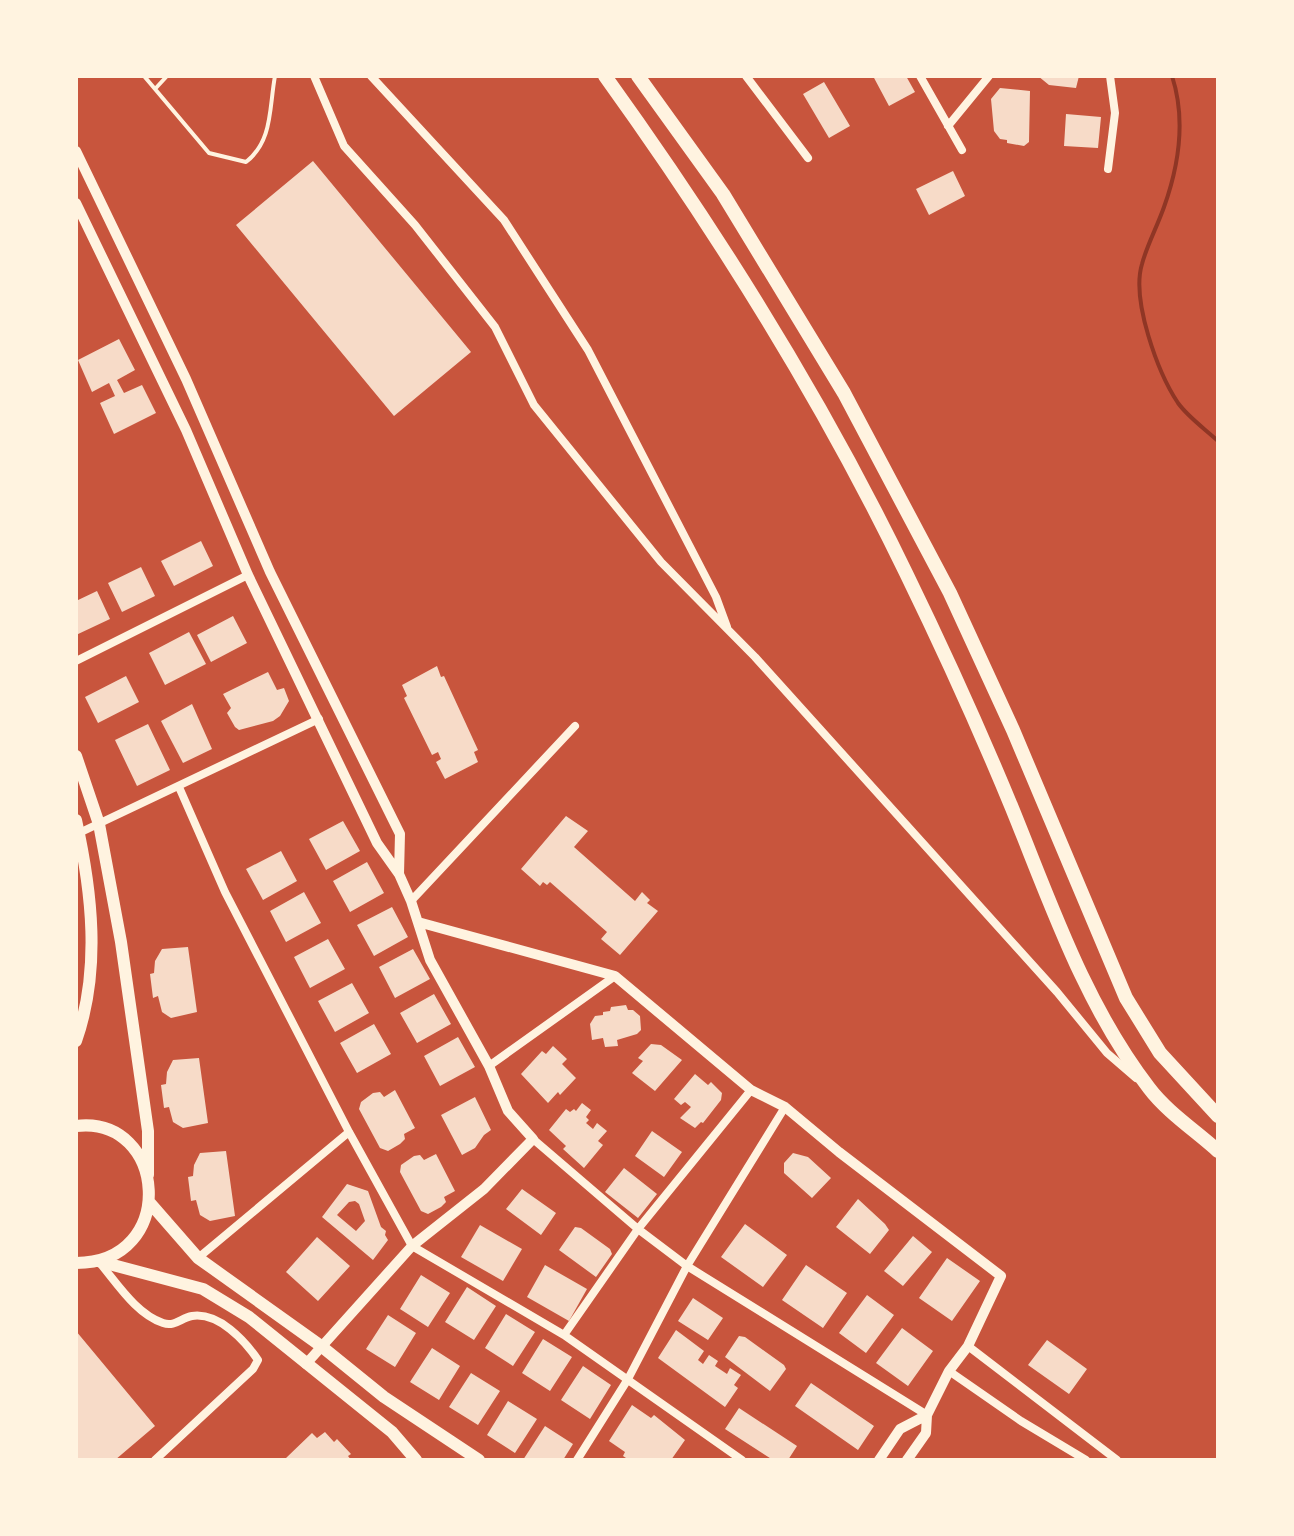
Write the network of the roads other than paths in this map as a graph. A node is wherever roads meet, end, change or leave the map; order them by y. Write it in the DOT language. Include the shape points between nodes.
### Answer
graph roads {
  1 [pos="144,76"];
  2 [pos="167,76"];
  3 [pos="275,76"];
  4 [pos="314,76"];
  5 [pos="371,76"];
  6 [pos="605,76"];
  7 [pos="638,76"];
  8 [pos="746,76"];
  9 [pos="920,76"];
  10 [pos="989,76"];
  11 [pos="1110,76"];
  12 [pos="155,89"];
  13 [pos="948,126"];
  14 [pos="962,150"];
  15 [pos="76,151"];
  16 [pos="808,158"];
  17 [pos="1108,169"];
  18 [pos="76,203"];
  19 [pos="248,575"];
  20 [pos="728,631"];
  21 [pos="76,661"];
  22 [pos="319,719"];
  23 [pos="575,726"];
  24 [pos="76,756"];
  25 [pos="179,787"];
  26 [pos="99,824"];
  27 [pos="78,826"];
  28 [pos="399,874"];
  29 [pos="411,901"];
  30 [pos="418,922"];
  31 [pos="615,976"];
  32 [pos="76,1041"];
  33 [pos="489,1066"];
  34 [pos="751,1090"];
  35 [pos="1151,1091"];
  36 [pos="785,1107"];
  37 [pos="1218,1116"];
  38 [pos="76,1126"];
  39 [pos="349,1132"];
  40 [pos="533,1139"];
  41 [pos="1218,1151"];
  42 [pos="148,1175"];
  43 [pos="150,1203"];
  44 [pos="638,1229"];
  45 [pos="412,1246"];
  46 [pos="198,1258"];
  47 [pos="98,1261"];
  48 [pos="77,1263"];
  49 [pos="687,1266"];
  50 [pos="564,1335"];
  51 [pos="321,1346"];
  52 [pos="968,1346"];
  53 [pos="306,1364"];
  54 [pos="949,1371"];
  55 [pos="628,1379"];
  56 [pos="927,1415"];
  57 [pos="155,1460"];
  58 [pos="416,1460"];
  59 [pos="479,1460"];
  60 [pos="577,1460"];
  61 [pos="742,1460"];
  62 [pos="879,1460"];
  63 [pos="907,1460"];
  64 [pos="1086,1460"];
  65 [pos="1117,1460"];
  1 -- 12 [label="lane"];
  2 -- 12 [label="lane"];
  3 -- 12 [label="lane" via="267,138 246,162 209,153"];
  4 -- 20 [label="street" via="344,146 495,327 534,405 661,562"];
  5 -- 20 [label="street" via="504,220 588,350 716,597"];
  6 -- 35 [label="highway" via="699,208 865,493 984,740 1083,979 1109,1031"];
  7 -- 37 [label="highway" via="723,194 844,393 950,593 1126,998 1160,1053"];
  8 -- 16 [label="street"];
  9 -- 13 [label="street"];
  10 -- 13 [label="street"];
  11 -- 17 [label="street" via="1115,113"];
  13 -- 14 [label="street"];
  15 -- 28 [label="street" via="186,379 270,572 400,834"];
  18 -- 19 [label="street" via="186,430"];
  19 -- 21 [label="street"];
  19 -- 22 [label="street"];
  20 -- 35 [label="street" via="1107,1053"];
  22 -- 25 [label="street"];
  22 -- 28 [label="street" via="377,843"];
  23 -- 29 [label="street"];
  24 -- 26 [label="main road"];
  25 -- 26 [label="street"];
  25 -- 39 [label="street" via="225,892"];
  26 -- 27 [label="street"];
  26 -- 42 [label="main road" via="148,1131"];
  27 -- 32 [label="main road" via="93,947"];
  28 -- 29 [label="street"];
  29 -- 30 [label="street"];
  30 -- 31 [label="street"];
  30 -- 33 [label="street" via="430,960"];
  31 -- 33 [label="street"];
  31 -- 34 [label="street"];
  33 -- 40 [label="street" via="508,1111"];
  34 -- 36 [label="street"];
  34 -- 44 [label="street"];
  35 -- 41 [label="highway"];
  36 -- 49 [label="street"];
  36 -- 52 [label="street" via="1001,1276"];
  38 -- 42 [label="main road" via="106,1130 124,1140"];
  39 -- 45 [label="street"];
  39 -- 46 [label="street"];
  40 -- 44 [label="street"];
  40 -- 45 [label="street" via="484,1189"];
  42 -- 43 [label="main road"];
  43 -- 46 [label="main road"];
  43 -- 47 [label="main road" via="133,1240"];
  44 -- 49 [label="street"];
  44 -- 50 [label="street"];
  45 -- 50 [label="street"];
  45 -- 51 [label="street"];
  46 -- 51 [label="main road"];
  47 -- 48 [label="main road"];
  47 -- 53 [label="main road" via="203,1289 249,1317"];
  47 -- 57 [label="street" via="138,1307 163,1323 193,1316 210,1319 245,1342 258,1360"];
  49 -- 55 [label="street"];
  49 -- 56 [label="street"];
  50 -- 55 [label="street"];
  51 -- 53 [label="street"];
  51 -- 59 [label="main road" via="384,1397"];
  52 -- 54 [label="street"];
  52 -- 65 [label="street"];
  53 -- 58 [label="main road" via="392,1432"];
  54 -- 56 [label="street"];
  54 -- 64 [label="street"];
  55 -- 60 [label="street"];
  55 -- 61 [label="street"];
  56 -- 62 [label="street" via="900,1429"];
  56 -- 63 [label="street" via="926,1433"];
}
